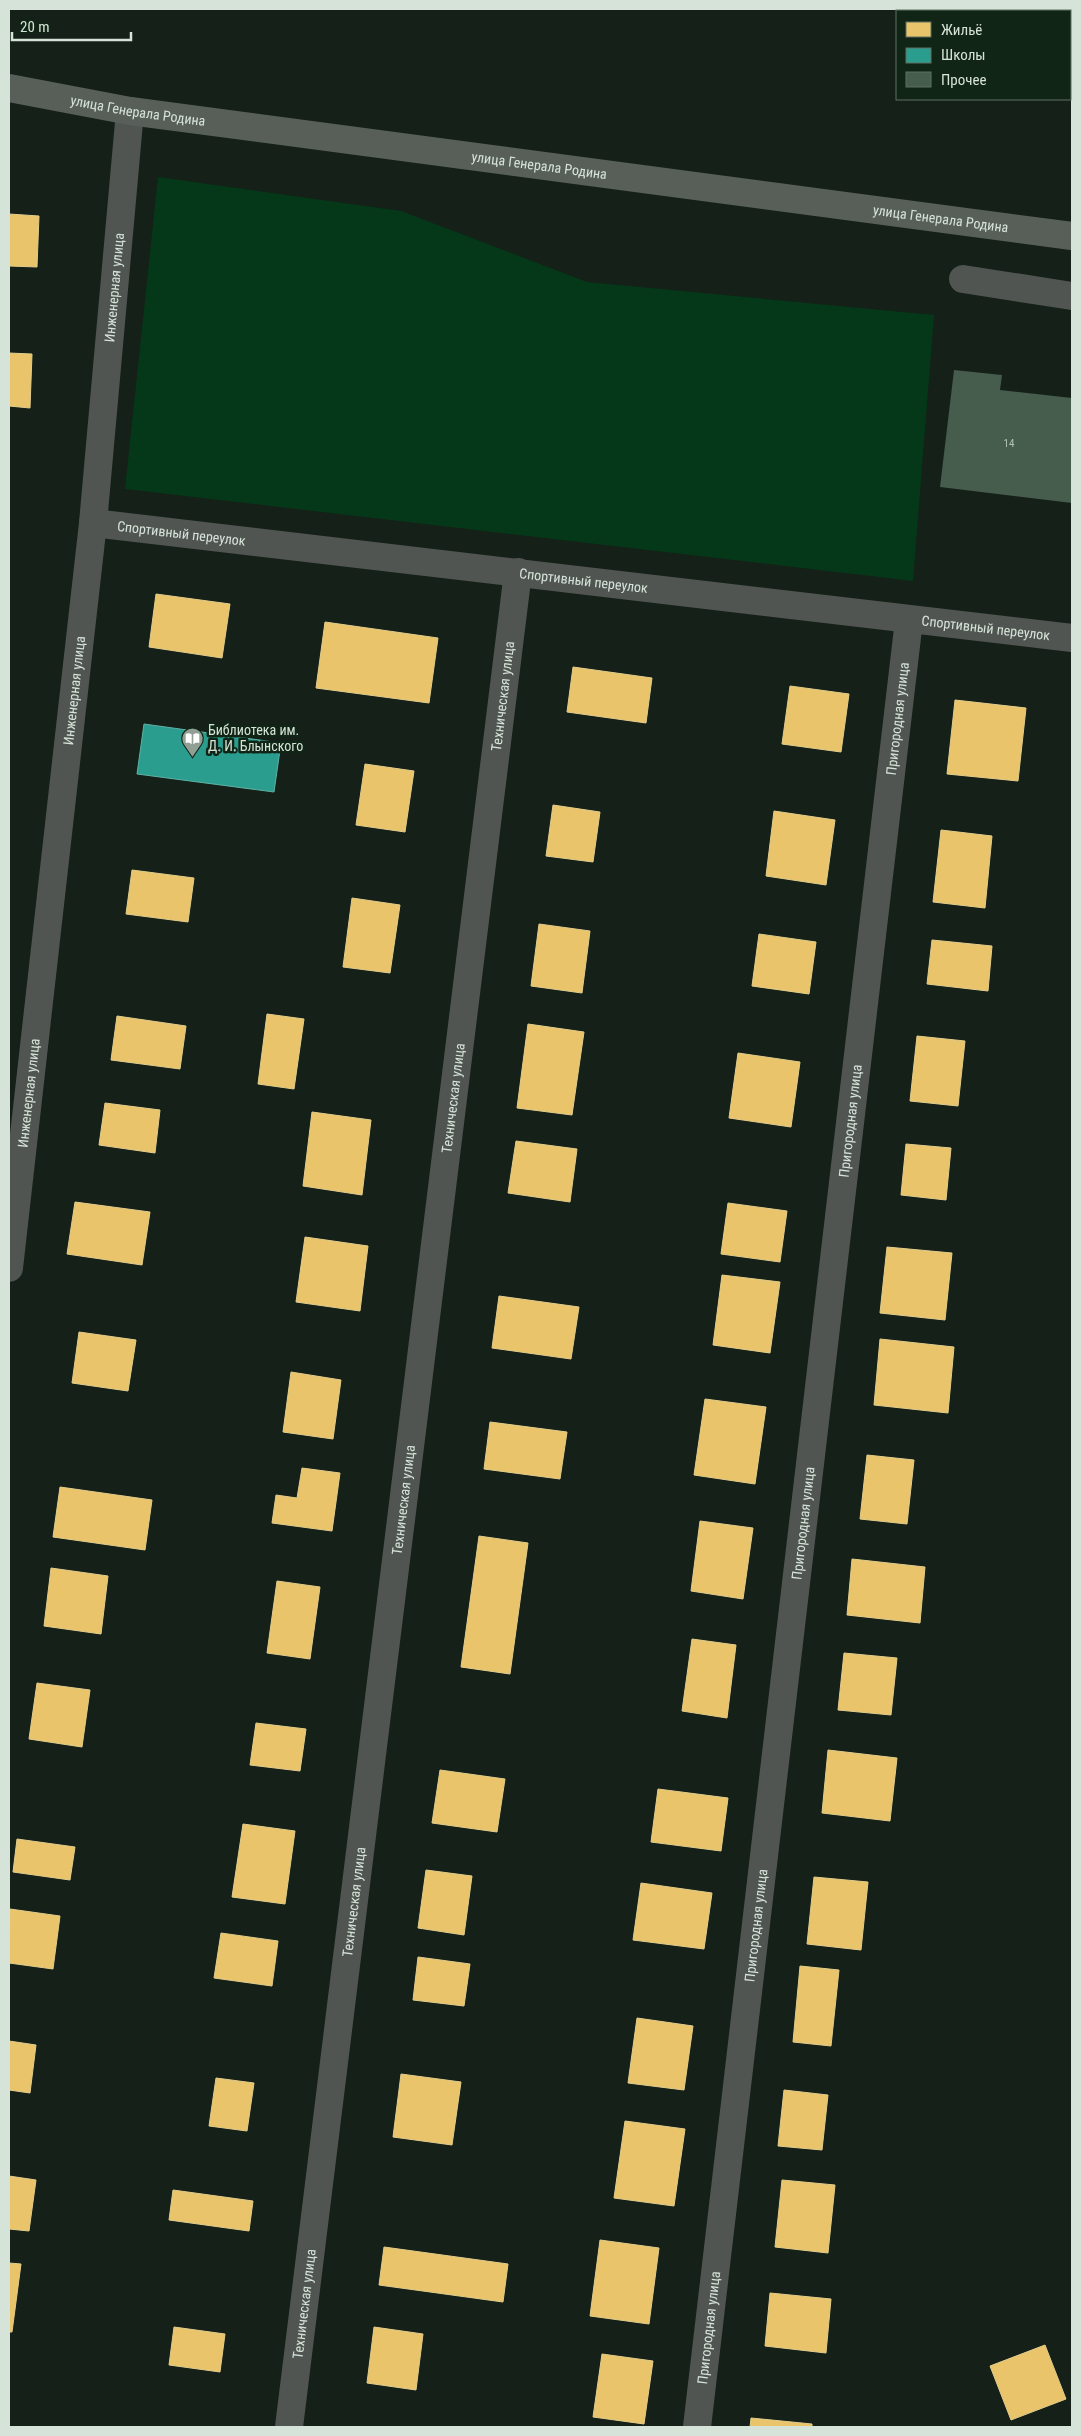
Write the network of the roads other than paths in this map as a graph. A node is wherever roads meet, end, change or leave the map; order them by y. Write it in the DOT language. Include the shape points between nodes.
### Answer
graph roads {
  1 [pos="9,88"];
  2 [pos="130,111"];
  3 [pos="1072,236"];
  4 [pos="963,279"];
  5 [pos="1072,296"];
  6 [pos="93,523"];
  7 [pos="518,572"];
  8 [pos="909,620"];
  9 [pos="1072,638"];
  10 [pos="9,1268"];
  11 [pos="289,2427"];
  12 [pos="697,2427"];
  1 -- 2 [label="main road, улица Генерала Родина"];
  2 -- 3 [label="main road, улица Генерала Родина"];
  2 -- 6 [label="street, Инженерная улица"];
  4 -- 5 [label="street"];
  6 -- 7 [label="street, Спортивный переулок"];
  6 -- 10 [label="street, Инженерная улица"];
  7 -- 8 [label="street, Спортивный переулок"];
  7 -- 11 [label="street, Техническая улица"];
  8 -- 9 [label="street, Спортивный переулок"];
  8 -- 12 [label="street, Пригородная улица"];
}
